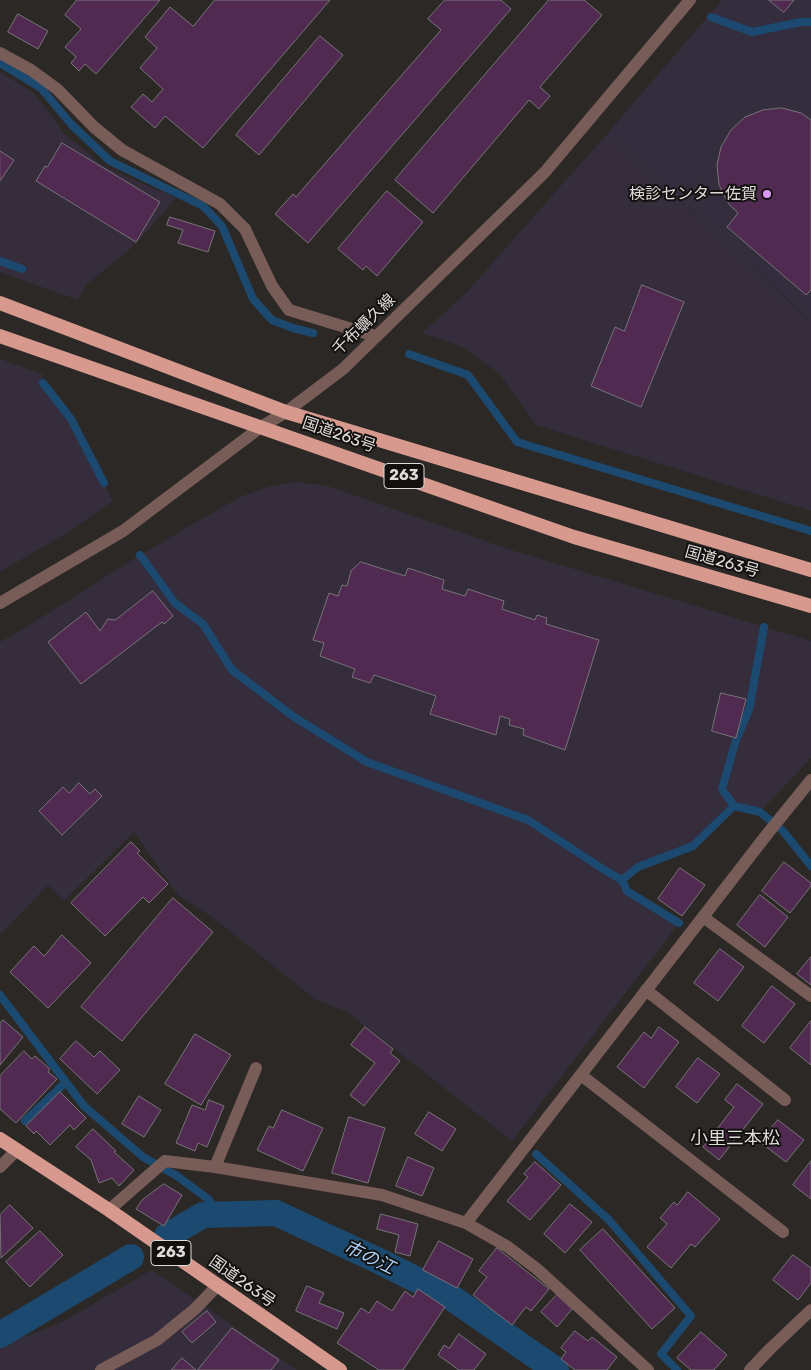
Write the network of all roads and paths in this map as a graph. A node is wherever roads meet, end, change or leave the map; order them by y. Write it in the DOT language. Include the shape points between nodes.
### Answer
graph roads {
  1 [pos="690,0"];
  2 [pos="0,53"];
  3 [pos="0,303"];
  4 [pos="0,336"];
  5 [pos="375,336"];
  6 [pos="286,412"];
  7 [pos="261,427"];
  8 [pos="811,570"];
  9 [pos="0,603"];
  10 [pos="811,606"];
  11 [pos="811,780"];
  12 [pos="703,916"];
  13 [pos="646,990"];
  14 [pos="811,996"];
  15 [pos="256,1068"];
  16 [pos="581,1076"];
  17 [pos="785,1100"];
  18 [pos="0,1139"];
  19 [pos="16,1151"];
  20 [pos="0,1167"];
  21 [pos="215,1167"];
  22 [pos="109,1210"];
  23 [pos="466,1223"];
  24 [pos="784,1232"];
  25 [pos="217,1286"];
  26 [pos="811,1310"];
  27 [pos="101,1370"];
  28 [pos="340,1370"];
  29 [pos="648,1370"];
  30 [pos="750,1370"];
  1 -- 5 [label="street, 千布蠣久線" via="545,172"];
  2 -- 5 [label="street" via="31,70 57,90 122,150 220,204 245,229 272,286 289,310"];
  3 -- 6 [label="highway, 国道263号 / 263"];
  4 -- 7 [label="highway, 国道263号 / 263"];
  5 -- 6 [label="street, 千布蠣久線" via="343,369"];
  6 -- 7 [label="street, 千布蠣久線"];
  6 -- 8 [label="highway, 国道263号 / 263"];
  7 -- 9 [label="street, 千布蠣久線" via="123,531"];
  7 -- 10 [label="highway, 国道263号 / 263" via="574,537"];
  11 -- 12 [label="street"];
  12 -- 13 [label="street"];
  12 -- 14 [label="street"];
  13 -- 16 [label="street"];
  13 -- 17 [label="street"];
  15 -- 21 [label="street"];
  16 -- 23 [label="street"];
  16 -- 24 [label="street"];
  18 -- 19 [label="highway, 国道263号 / 263"];
  19 -- 20 [label="street"];
  19 -- 22 [label="highway, 国道263号 / 263"];
  21 -- 22 [label="street" via="165,1161"];
  21 -- 23 [label="street" via="382,1196"];
  22 -- 25 [label="highway, 国道263号 / 263"];
  23 -- 29 [label="street" via="508,1247 536,1269"];
  25 -- 27 [label="street" via="157,1340"];
  25 -- 28 [label="highway, 国道263号 / 263"];
  26 -- 30 [label="street"];
}
